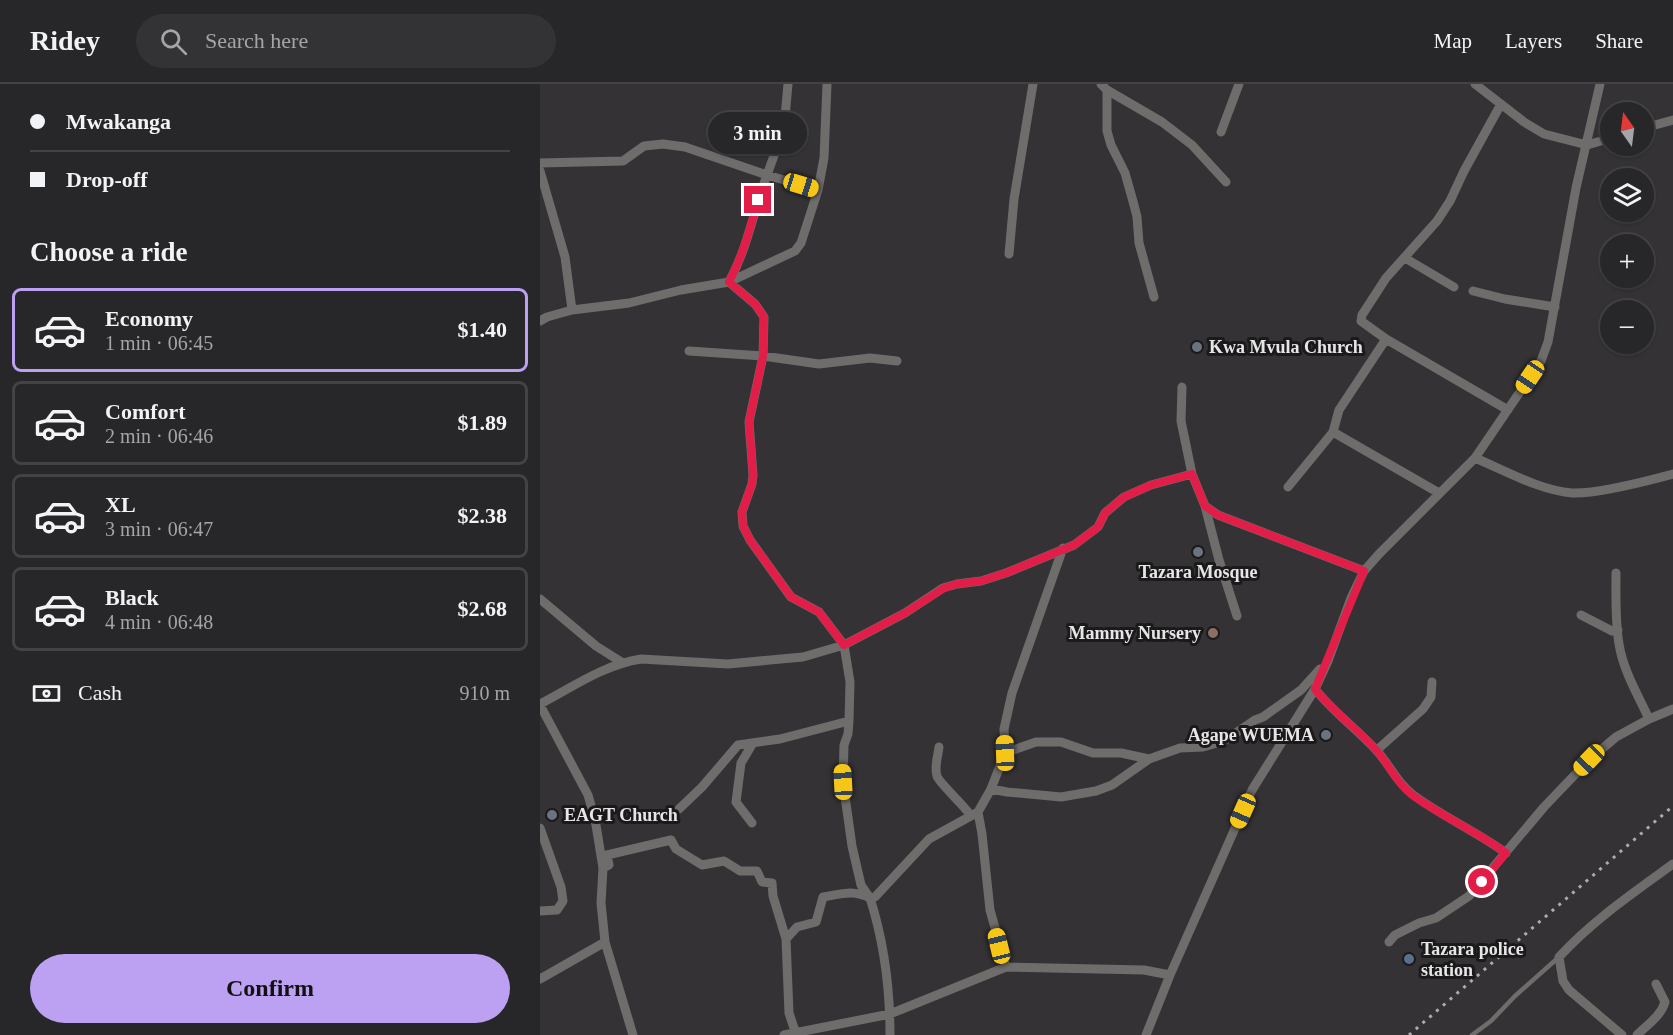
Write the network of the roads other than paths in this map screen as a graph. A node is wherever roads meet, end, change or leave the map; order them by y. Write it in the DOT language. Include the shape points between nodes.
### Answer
graph roads {
  1 [pos="788,84"];
  2 [pos="827,84"];
  3 [pos="1033,84"];
  4 [pos="1239,84"];
  5 [pos="1475,84"];
  6 [pos="1600,84"];
  7 [pos="1104,87"];
  8 [pos="1501,105"];
  9 [pos="1673,120"];
  10 [pos="1654,125"];
  11 [pos="1221,132"];
  12 [pos="1600,141"];
  13 [pos="1587,145"];
  14 [pos="540,163"];
  15 [pos="540,171"];
  16 [pos="767,175"];
  17 [pos="1226,182"];
  18 [pos="818,190"];
  19 [pos="1009,254"];
  20 [pos="1405,258"];
  21 [pos="729,282"];
  22 [pos="1454,287"];
  23 [pos="1473,291"];
  24 [pos="1154,297"];
  25 [pos="1555,307"];
  26 [pos="572,310"];
  27 [pos="540,321"];
  28 [pos="1386,339"];
  29 [pos="689,351"];
  30 [pos="763,356"];
  31 [pos="897,361"];
  32 [pos="1182,387"];
  33 [pos="1508,410"];
  34 [pos="1333,432"];
  35 [pos="1475,458"];
  36 [pos="1192,474"];
  37 [pos="1673,474"];
  38 [pos="1288,487"];
  39 [pos="1439,493"];
  40 [pos="1205,506"];
  41 [pos="1063,548"];
  42 [pos="1364,571"];
  43 [pos="1616,573"];
  44 [pos="540,599"];
  45 [pos="1581,615"];
  46 [pos="1237,616"];
  47 [pos="1618,630"];
  48 [pos="844,645"];
  49 [pos="1328,661"];
  50 [pos="623,663"];
  51 [pos="1432,682"];
  52 [pos="1315,689"];
  53 [pos="540,705"];
  54 [pos="1673,709"];
  55 [pos="1649,719"];
  56 [pos="849,720"];
  57 [pos="753,743"];
  58 [pos="939,747"];
  59 [pos="1377,750"];
  60 [pos="1005,753"];
  61 [pos="1149,759"];
  62 [pos="991,789"];
  63 [pos="679,809"];
  64 [pos="974,814"];
  65 [pos="752,823"];
  66 [pos="540,828"];
  67 [pos="1506,853"];
  68 [pos="1673,864"];
  69 [pos="603,868"];
  70 [pos="870,898"];
  71 [pos="540,911"];
  72 [pos="786,939"];
  73 [pos="604,942"];
  74 [pos="1389,942"];
  75 [pos="1559,957"];
  76 [pos="1006,967"];
  77 [pos="1170,975"];
  78 [pos="540,979"];
  79 [pos="1656,984"];
  80 [pos="890,1014"];
  81 [pos="795,1031"];
  82 [pos="633,1035"];
  83 [pos="784,1035"];
  84 [pos="890,1035"];
  85 [pos="1146,1035"];
  86 [pos="1472,1035"];
  87 [pos="1622,1035"];
  88 [pos="1637,1035"];
  1 -- 16 [label="street" via="784,128"];
  2 -- 18 [label="street" via="824,158"];
  3 -- 19 [label="street"];
  4 -- 11 [label="street"];
  5 -- 8 [label="street"];
  6 -- 13 [label="street"];
  7 -- 17 [label="street" via="1192,145"];
  7 -- 24 [label="street" via="1107,131 1136,211 1139,243"];
  8 -- 13 [label="street" via="1544,134"];
  8 -- 20 [label="street" via="1450,201"];
  9 -- 10 [label="street"];
  12 -- 13 [label="street"];
  13 -- 25 [label="street"];
  14 -- 16 [label="street" via="622,161 644,146 663,144 685,147"];
  15 -- 26 [label="street" via="565,258"];
  16 -- 18 [label="street"];
  16 -- 21 [label="street" via="749,237"];
  18 -- 21 [label="street" via="795,251"];
  20 -- 22 [label="street"];
  20 -- 28 [label="street" via="1386,278 1360,318"];
  21 -- 26 [label="street" via="630,303"];
  21 -- 30 [label="street" via="764,317"];
  23 -- 25 [label="street"];
  25 -- 33 [label="street" via="1541,361"];
  26 -- 27 [label="street"];
  28 -- 33 [label="street"];
  28 -- 34 [label="street" via="1339,410"];
  29 -- 30 [label="street"];
  30 -- 31 [label="street" via="819,364 870,358"];
  30 -- 48 [label="street" via="749,422 753,475 742,512 743,526 791,597 819,612"];
  32 -- 36 [label="street" via="1181,421"];
  33 -- 35 [label="street"];
  34 -- 38 [label="street"];
  34 -- 39 [label="street"];
  35 -- 37 [label="street" via="1541,486 1573,493"];
  35 -- 39 [label="street"];
  36 -- 40 [label="street"];
  36 -- 41 [label="street" via="1124,497 1084,539"];
  39 -- 42 [label="street"];
  40 -- 42 [label="street" via="1237,523"];
  40 -- 46 [label="street"];
  41 -- 48 [label="street" via="1006,573 944,588"];
  41 -- 60 [label="street" via="1012,693 1004,729"];
  42 -- 49 [label="street"];
  43 -- 47 [label="street"];
  44 -- 50 [label="street" via="596,646"];
  45 -- 47 [label="street" via="1612,631"];
  47 -- 55 [label="street" via="1624,663"];
  48 -- 50 [label="street" via="803,657 728,664 641,659"];
  48 -- 56 [label="street" via="850,682"];
  49 -- 52 [label="street"];
  49 -- 61 [label="street" via="1301,690 1224,741 1180,748"];
  50 -- 53 [label="street" via="602,670"];
  51 -- 59 [label="street" via="1431,697 1423,709"];
  52 -- 59 [label="street"];
  52 -- 77 [label="street" via="1252,790"];
  53 -- 69 [label="street" via="588,795"];
  54 -- 55 [label="street"];
  55 -- 67 [label="street" via="1616,736 1589,760"];
  56 -- 57 [label="street"];
  56 -- 70 [label="street" via="843,782 861,885"];
  57 -- 63 [label="street" via="738,745"];
  57 -- 65 [label="street" via="741,763 736,802"];
  58 -- 64 [label="street" via="939,780"];
  59 -- 67 [label="street" via="1411,794"];
  60 -- 61 [label="street" via="1036,742 1060,742 1093,753"];
  60 -- 62 [label="street"];
  61 -- 62 [label="street" via="1112,785 1095,791 1061,797"];
  62 -- 64 [label="street"];
  64 -- 70 [label="street" via="929,839"];
  64 -- 76 [label="street" via="982,834 990,910"];
  66 -- 71 [label="street" via="563,901 557,910"];
  67 -- 74 [label="street" via="1461,903 1395,935"];
  68 -- 75 [label="street" via="1595,922"];
  69 -- 72 [label="street" via="609,865 607,855 671,840 676,849 702,864 724,861 740,871 757,871 762,882 772,883"];
  69 -- 73 [label="street"];
  70 -- 72 [label="street" via="859,892 823,897 816,922 797,927"];
  70 -- 80 [label="street" via="883,954"];
  72 -- 81 [label="street" via="789,1013"];
  73 -- 78 [label="street"];
  73 -- 82 [label="street"];
  75 -- 86 [label="lane"];
  75 -- 87 [label="street" via="1563,981 1569,990"];
  76 -- 77 [label="street" via="1144,970"];
  76 -- 80 [label="street"];
  77 -- 85 [label="street"];
  79 -- 88 [label="street" via="1664,1005"];
  80 -- 81 [label="street"];
  80 -- 84 [label="street"];
  81 -- 83 [label="street"];
}
